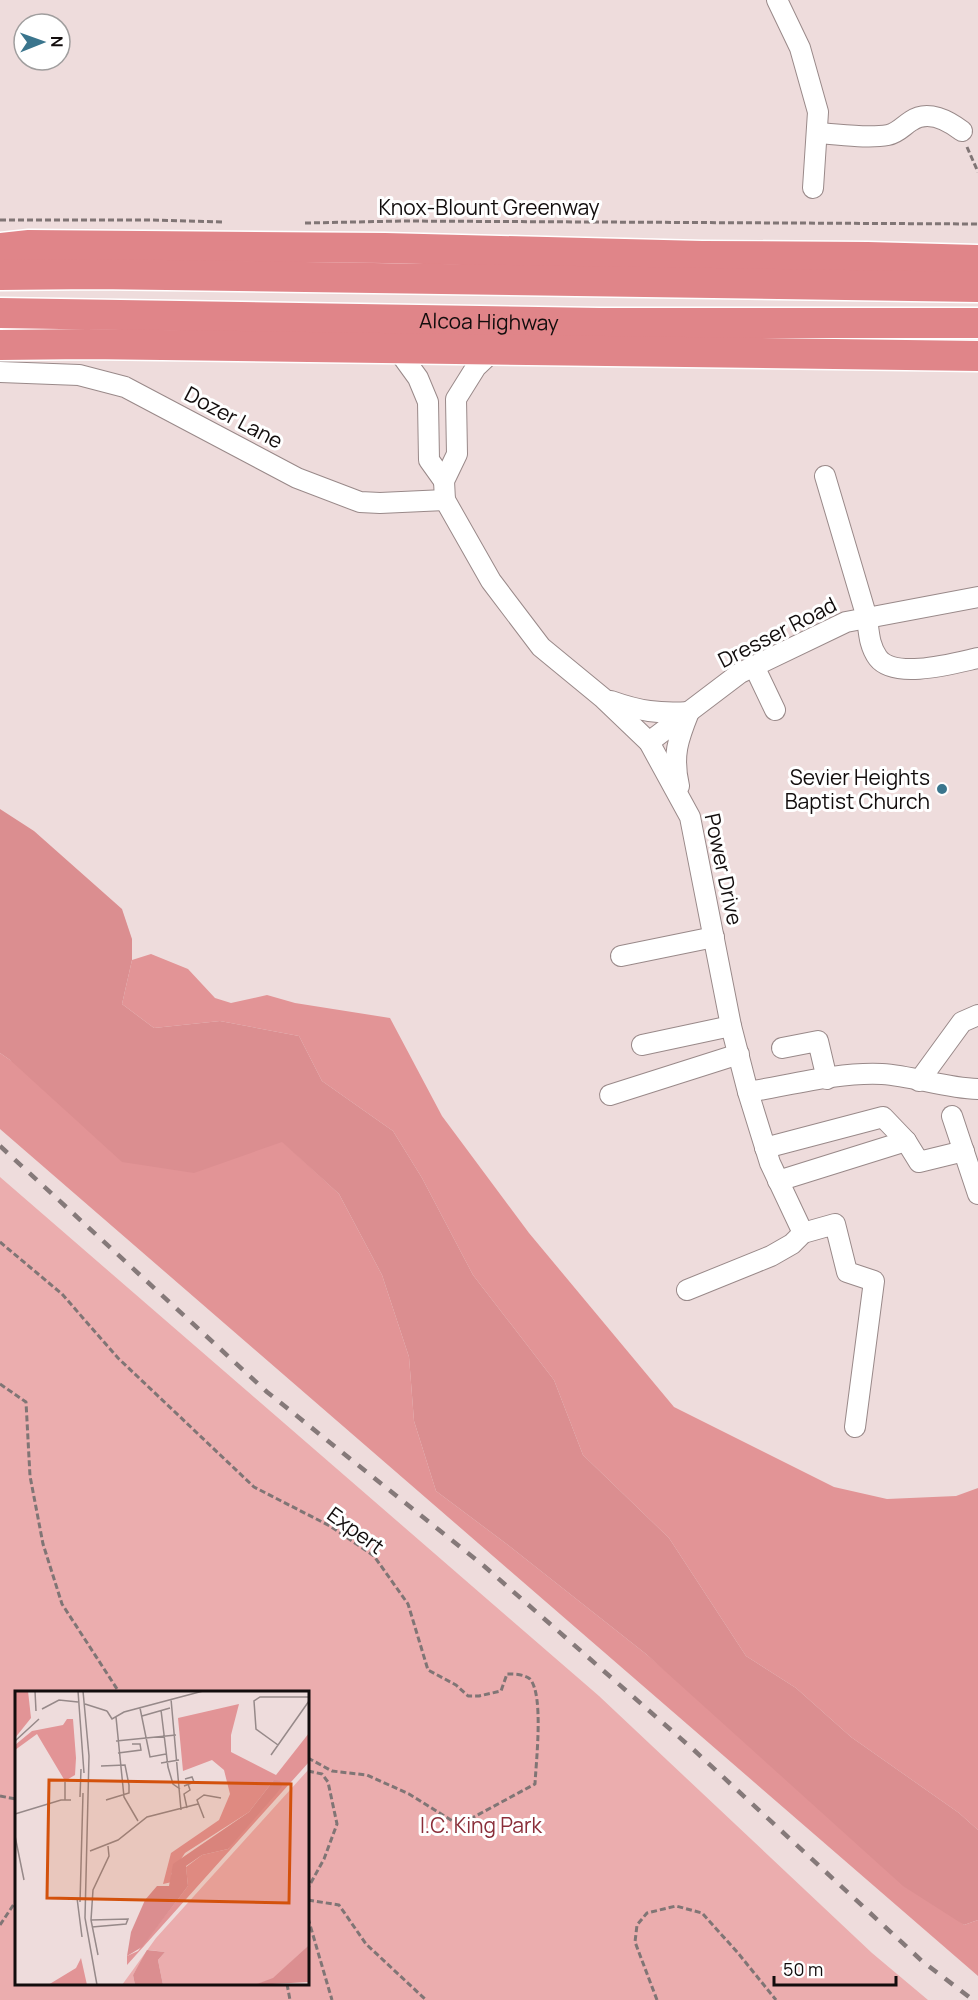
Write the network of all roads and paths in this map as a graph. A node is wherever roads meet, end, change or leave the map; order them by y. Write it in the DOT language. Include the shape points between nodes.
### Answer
graph roads {
  1 [pos="777,0"];
  2 [pos="963,131"];
  3 [pos="818,133"];
  4 [pos="978,172"];
  5 [pos="813,188"];
  6 [pos="0,220"];
  7 [pos="232,222"];
  8 [pos="302,223"];
  9 [pos="978,224"];
  10 [pos="0,248"];
  11 [pos="978,260"];
  12 [pos="0,275"];
  13 [pos="978,287"];
  14 [pos="0,313"];
  15 [pos="978,323"];
  16 [pos="0,345"];
  17 [pos="397,349"];
  18 [pos="495,350"];
  19 [pos="978,356"];
  20 [pos="0,372"];
  21 [pos="825,476"];
  22 [pos="444,490"];
  23 [pos="978,597"];
  24 [pos="867,618"];
  25 [pos="978,658"];
  26 [pos="754,666"];
  27 [pos="603,698"];
  28 [pos="775,710"];
  29 [pos="689,712"];
  30 [pos="649,742"];
  31 [pos="683,803"];
  32 [pos="714,937"];
  33 [pos="621,957"];
  34 [pos="978,1015"];
  35 [pos="731,1026"];
  36 [pos="642,1045"];
  37 [pos="782,1048"];
  38 [pos="739,1054"];
  39 [pos="827,1079"];
  40 [pos="919,1081"];
  41 [pos="978,1089"];
  42 [pos="748,1092"];
  43 [pos="610,1095"];
  44 [pos="952,1116"];
  45 [pos="906,1141"];
  46 [pos="765,1148"];
  47 [pos="964,1151"];
  48 [pos="778,1181"];
  49 [pos="978,1194"];
  50 [pos="803,1233"];
  51 [pos="0,1242"];
  52 [pos="687,1290"];
  53 [pos="0,1384"];
  54 [pos="855,1427"];
  55 [pos="118,1691"];
  56 [pos="309,1759"];
  57 [pos="309,1771"];
  58 [pos="0,1796"];
  59 [pos="15,1799"];
  60 [pos="309,1886"];
  61 [pos="309,1900"];
  62 [pos="15,1902"];
  63 [pos="309,1921"];
  64 [pos="0,1925"];
  65 [pos="286,1985"];
  66 [pos="290,2000"];
  67 [pos="332,2000"];
  68 [pos="426,2000"];
  69 [pos="657,2000"];
  70 [pos="776,2000"];
  1 -- 3 [label="street" via="796,39 815,98"];
  2 -- 3 [label="street" via="947,121 926,116 915,118 887,135"];
  2 -- 4 [label="path"];
  3 -- 5 [label="street"];
  6 -- 7 [label="path"];
  8 -- 9 [label="path, Knox-Blount Greenway"];
  10 -- 11 [label="highway" via="384,248"];
  12 -- 13 [label="highway, Alcoa Highway"];
  14 -- 15 [label="highway, Alcoa Highway" via="600,323"];
  16 -- 17 [label="highway"];
  17 -- 18 [label="highway"];
  17 -- 22 [label="street, Power Drive" via="418,378 428,402 429,460"];
  18 -- 19 [label="highway"];
  18 -- 22 [label="street" via="476,367 456,399 457,454"];
  20 -- 22 [label="street, Dozer Lane" via="79,375 125,387 297,478 360,502 380,504"];
  21 -- 24 [label="street"];
  22 -- 27 [label="street, Power Drive" via="491,581 541,647"];
  23 -- 24 [label="street, Dresser Road"];
  24 -- 25 [label="street" via="870,642 879,660 893,667 918,669"];
  24 -- 26 [label="street, Dresser Road" via="846,622"];
  26 -- 28 [label="street"];
  26 -- 29 [label="street, Dresser Road"];
  27 -- 29 [label="street" via="647,712"];
  27 -- 30 [label="street, Power Drive"];
  29 -- 30 [label="street, Dresser Road"];
  29 -- 31 [label="street" via="675,762"];
  30 -- 31 [label="street, Power Drive"];
  31 -- 32 [label="street, Power Drive" via="690,817"];
  32 -- 33 [label="street"];
  32 -- 35 [label="street, Power Drive"];
  34 -- 40 [label="street" via="962,1022"];
  35 -- 36 [label="street"];
  35 -- 38 [label="street, Power Drive"];
  37 -- 39 [label="street" via="818,1041"];
  38 -- 42 [label="street, Power Drive"];
  38 -- 43 [label="street"];
  39 -- 40 [label="street" via="882,1074"];
  39 -- 42 [label="street"];
  40 -- 41 [label="street"];
  42 -- 46 [label="street, Power Drive"];
  44 -- 47 [label="street"];
  45 -- 46 [label="street" via="883,1117"];
  45 -- 47 [label="street" via="919,1162"];
  45 -- 48 [label="street"];
  46 -- 48 [label="street, Power Drive"];
  47 -- 49 [label="street"];
  48 -- 50 [label="street, Power Drive"];
  50 -- 52 [label="street" via="771,1256"];
  50 -- 54 [label="street" via="835,1224 847,1272 874,1281"];
  51 -- 56 [label="path, Expert" via="62,1294 118,1358 254,1487 330,1526 374,1556 408,1604 428,1670 468,1696 501,1691 507,1674 529,1678 536,1692 535,1784 459,1826 409,1794 367,1775 332,1771"];
  53 -- 55 [label="path" via="26,1402 30,1476 43,1544 62,1604"];
  57 -- 60 [label="path" via="322,1774 328,1782 337,1824"];
  58 -- 59 [label="path"];
  61 -- 68 [label="path" via="339,1905 366,1944"];
  62 -- 64 [label="path"];
  63 -- 67 [label="path"];
  65 -- 66 [label="path"];
  69 -- 70 [label="path" via="635,1942 636,1925 647,1913 676,1906 702,1913"];
}
